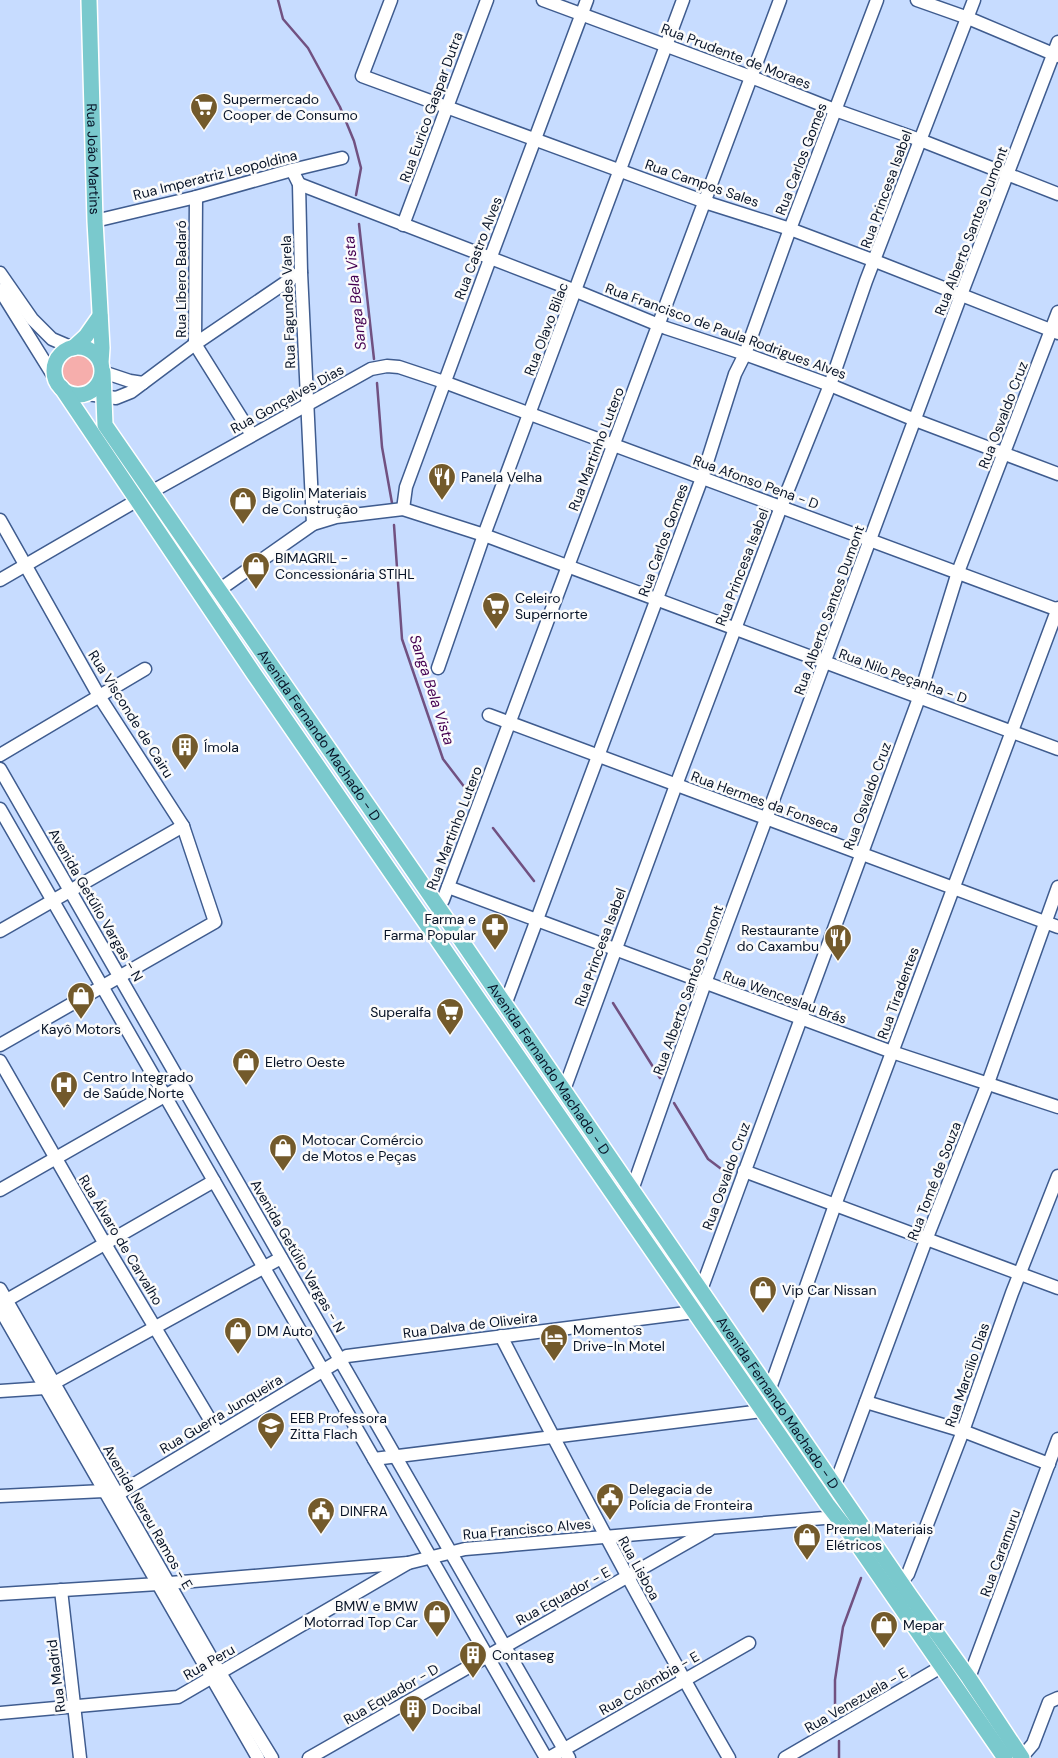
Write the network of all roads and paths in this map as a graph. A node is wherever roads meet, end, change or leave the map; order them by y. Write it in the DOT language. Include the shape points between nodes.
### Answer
graph roads {
  1 [pos="89,0"];
  2 [pos="391,0"];
  3 [pos="487,0"];
  4 [pos="543,0"];
  5 [pos="587,0"];
  6 [pos="684,0"];
  7 [pos="780,0"];
  8 [pos="877,0"];
  9 [pos="917,0"];
  10 [pos="974,0"];
  11 [pos="582,14"];
  12 [pos="968,18"];
  13 [pos="666,46"];
  14 [pos="1056,51"];
  15 [pos="751,77"];
  16 [pos="447,107"];
  17 [pos="835,110"];
  18 [pos="535,139"];
  19 [pos="920,140"];
  20 [pos="342,158"];
  21 [pos="292,170"];
  22 [pos="620,170"];
  23 [pos="1008,175"];
  24 [pos="299,184"];
  25 [pos="1058,194"];
  26 [pos="196,197"];
  27 [pos="705,201"];
  28 [pos="95,220"];
  29 [pos="403,225"];
  30 [pos="790,229"];
  31 [pos="490,258"];
  32 [pos="875,261"];
  33 [pos="301,272"];
  34 [pos="0,273"];
  35 [pos="2,287"];
  36 [pos="576,291"];
  37 [pos="961,295"];
  38 [pos="1058,312"];
  39 [pos="100,316"];
  40 [pos="658,324"];
  41 [pos="1054,332"];
  42 [pos="195,344"];
  43 [pos="73,348"];
  44 [pos="744,354"];
  45 [pos="102,367"];
  46 [pos="444,382"];
  47 [pos="143,383"];
  48 [pos="58,384"];
  49 [pos="830,386"];
  50 [pos="86,394"];
  51 [pos="103,397"];
  52 [pos="307,404"];
  53 [pos="530,414"];
  54 [pos="915,420"];
  55 [pos="252,436"];
  56 [pos="614,445"];
  57 [pos="1005,454"];
  58 [pos="1058,474"];
  59 [pos="702,478"];
  60 [pos="151,492"];
  61 [pos="136,501"];
  62 [pos="781,507"];
  63 [pos="403,509"];
  64 [pos="0,520"];
  65 [pos="313,524"];
  66 [pos="484,536"];
  67 [pos="871,540"];
  68 [pos="26,566"];
  69 [pos="568,567"];
  70 [pos="958,572"];
  71 [pos="0,580"];
  72 [pos="218,590"];
  73 [pos="204,600"];
  74 [pos="656,600"];
  75 [pos="1058,609"];
  76 [pos="735,630"];
  77 [pos="826,663"];
  78 [pos="438,668"];
  79 [pos="146,669"];
  80 [pos="100,696"];
  81 [pos="919,698"];
  82 [pos="489,715"];
  83 [pos="509,722"];
  84 [pos="1012,732"];
  85 [pos="1058,750"];
  86 [pos="0,755"];
  87 [pos="598,756"];
  88 [pos="0,769"];
  89 [pos="676,785"];
  90 [pos="367,804"];
  91 [pos="0,809"];
  92 [pos="351,814"];
  93 [pos="767,819"];
  94 [pos="182,826"];
  95 [pos="861,854"];
  96 [pos="448,887"];
  97 [pos="1058,887"];
  98 [pos="953,888"];
  99 [pos="70,891"];
  100 [pos="53,901"];
  101 [pos="437,906"];
  102 [pos="424,918"];
  103 [pos="537,920"];
  104 [pos="1045,922"];
  105 [pos="1058,927"];
  106 [pos="0,932"];
  107 [pos="615,949"];
  108 [pos="119,976"];
  109 [pos="705,983"];
  110 [pos="102,986"];
  111 [pos="505,1005"];
  112 [pos="801,1018"];
  113 [pos="505,1036"];
  114 [pos="0,1045"];
  115 [pos="892,1052"];
  116 [pos="538,1054"];
  117 [pos="0,1061"];
  118 [pos="988,1083"];
  119 [pos="182,1086"];
  120 [pos="564,1090"];
  121 [pos="165,1096"];
  122 [pos="1058,1107"];
  123 [pos="56,1158"];
  124 [pos="744,1171"];
  125 [pos="1058,1176"];
  126 [pos="214,1181"];
  127 [pos="0,1190"];
  128 [pos="632,1190"];
  129 [pos="835,1205"];
  130 [pos="926,1240"];
  131 [pos="104,1244"];
  132 [pos="281,1258"];
  133 [pos="264,1268"];
  134 [pos="1019,1275"];
  135 [pos="1058,1288"];
  136 [pos="0,1289"];
  137 [pos="701,1290"];
  138 [pos="2,1305"];
  139 [pos="694,1312"];
  140 [pos="155,1327"];
  141 [pos="501,1336"];
  142 [pos="340,1360"];
  143 [pos="323,1370"];
  144 [pos="50,1385"];
  145 [pos="770,1390"];
  146 [pos="0,1391"];
  147 [pos="866,1402"];
  148 [pos="762,1410"];
  149 [pos="964,1431"];
  150 [pos="218,1434"];
  151 [pos="552,1436"];
  152 [pos="1058,1439"];
  153 [pos="395,1456"];
  154 [pos="374,1459"];
  155 [pos="1048,1464"];
  156 [pos="834,1485"];
  157 [pos="104,1491"];
  158 [pos="118,1494"];
  159 [pos="0,1496"];
  160 [pos="850,1507"];
  161 [pos="836,1516"];
  162 [pos="714,1528"];
  163 [pos="135,1534"];
  164 [pos="605,1537"];
  165 [pos="450,1551"];
  166 [pos="431,1558"];
  167 [pos="408,1563"];
  168 [pos="627,1577"];
  169 [pos="163,1583"];
  170 [pos="896,1588"];
  171 [pos="61,1590"];
  172 [pos="0,1594"];
  173 [pos="749,1643"];
  174 [pos="505,1646"];
  175 [pos="487,1657"];
  176 [pos="941,1667"];
  177 [pos="216,1675"];
  178 [pos="970,1678"];
  179 [pos="684,1680"];
  180 [pos="1058,1698"];
  181 [pos="75,1705"];
  182 [pos="0,1712"];
  183 [pos="567,1753"];
  184 [pos="80,1758"];
  185 [pos="258,1758"];
  186 [pos="272,1758"];
  187 [pos="309,1758"];
  188 [pos="548,1758"];
  189 [pos="730,1758"];
  190 [pos="785,1758"];
  191 [pos="1005,1758"];
  192 [pos="1021,1758"];
  1 -- 28 [label="main road, Rua João Martins"];
  2 -- 16 [label="street, Rua Campos Sales" via="362,76"];
  3 -- 16 [label="street, Rua Eurico Gaspar Dutra"];
  4 -- 11 [label="street, Rua Prudente de Moraes"];
  5 -- 11 [label="street, Rua Castro Alves"];
  6 -- 13 [label="street, Rua Olavo Bilac"];
  7 -- 15 [label="street, Rua Martinho Lutero"];
  8 -- 17 [label="street, Rua Carlos Gomes"];
  9 -- 12 [label="street"];
  10 -- 12 [label="street, Rua Princesa Isabel"];
  11 -- 13 [label="street, Rua Prudente de Moraes"];
  11 -- 18 [label="street, Rua Castro Alves"];
  12 -- 14 [label="street"];
  12 -- 19 [label="street, Rua Princesa Isabel"];
  13 -- 15 [label="street, Rua Prudente de Moraes"];
  13 -- 22 [label="street, Rua Olavo Bilac"];
  14 -- 23 [label="street, Rua Alberto Santos Dumont"];
  15 -- 17 [label="street, Rua Prudente de Moraes"];
  15 -- 27 [label="street, Rua Martinho Lutero"];
  16 -- 18 [label="street, Rua Campos Sales"];
  16 -- 29 [label="street, Rua Eurico Gaspar Dutra"];
  17 -- 19 [label="street, Rua Prudente de Moraes"];
  17 -- 30 [label="street, Rua Carlos Gomes"];
  18 -- 22 [label="street, Rua Campos Sales"];
  18 -- 31 [label="street, Rua Castro Alves"];
  19 -- 23 [label="street, Rua Prudente de Moraes"];
  19 -- 32 [label="street, Rua Princesa Isabel"];
  20 -- 21 [label="street, Rua Imperatriz Leopoldina"];
  21 -- 24 [label="street, Rua Fagundes Varela"];
  21 -- 26 [label="street, Rua Imperatriz Leopoldina"];
  22 -- 27 [label="street, Rua Campos Sales"];
  22 -- 36 [label="street, Rua Olavo Bilac"];
  23 -- 25 [label="street, Rua Prudente de Moraes"];
  23 -- 37 [label="street, Rua Alberto Santos Dumont"];
  24 -- 29 [label="street, Rua Francisco de Paula Rodrigues Alves"];
  24 -- 33 [label="street, Rua Fagundes Varela"];
  26 -- 28 [label="street, Rua Imperatriz Leopoldina"];
  26 -- 42 [label="street, Rua Líbero Badaró"];
  27 -- 30 [label="street, Rua Campos Sales"];
  27 -- 40 [label="street, Rua Martinho Lutero"];
  28 -- 39 [label="main road, Rua João Martins"];
  29 -- 31 [label="street, Rua Francisco de Paula Rodrigues Alves"];
  30 -- 32 [label="street, Rua Campos Sales"];
  30 -- 44 [label="street, Rua Carlos Gomes"];
  31 -- 36 [label="street, Rua Francisco de Paula Rodrigues Alves"];
  31 -- 46 [label="street, Rua Castro Alves"];
  32 -- 37 [label="street, Rua Campos Sales"];
  32 -- 49 [label="street, Rua Princesa Isabel"];
  33 -- 42 [label="street"];
  33 -- 52 [label="street, Rua Fagundes Varela"];
  34 -- 35 [label="street, Avenida Fernando Machado - D"];
  35 -- 43 [label="street, Avenida Fernando Machado - D" via="52,339"];
  35 -- 48 [label="street, Avenida Fernando Machado - D"];
  36 -- 40 [label="street, Rua Francisco de Paula Rodrigues Alves"];
  36 -- 53 [label="street, Rua Olavo Bilac"];
  37 -- 41 [label="street, Rua Campos Sales"];
  37 -- 54 [label="street, Rua Alberto Santos Dumont"];
  38 -- 41 [label="street, Rua Osvaldo Cruz"];
  39 -- 43 [label="main road"];
  39 -- 45 [label="main road, Rua João Martins"];
  40 -- 44 [label="street, Rua Francisco de Paula Rodrigues Alves"];
  40 -- 56 [label="street, Rua Martinho Lutero"];
  41 -- 57 [label="street, Rua Osvaldo Cruz"];
  42 -- 47 [label="street"];
  42 -- 55 [label="street, Rua Líbero Badaró"];
  43 -- 45 [label="main road" via="87,348 98,357"];
  43 -- 48 [label="main road" via="59,357 54,372"];
  44 -- 49 [label="street, Rua Francisco de Paula Rodrigues Alves"];
  44 -- 59 [label="street, Rua Carlos Gomes"];
  45 -- 47 [label="street" via="130,381"];
  45 -- 50 [label="main road" via="100,381"];
  45 -- 51 [label="main road, Avenida Fernando Machado - D"];
  46 -- 52 [label="street, Rua Gonçalves Dias" via="387,366 371,369"];
  46 -- 53 [label="street, Rua Afonso Pena - D"];
  46 -- 63 [label="street, Rua Castro Alves" via="406,487"];
  47 -- 51 [label="street" via="116,398"];
  48 -- 50 [label="main road" via="73,394"];
  48 -- 61 [label="main road, Avenida Fernando Machado - D"];
  49 -- 54 [label="street, Rua Francisco de Paula Rodrigues Alves"];
  49 -- 62 [label="street, Rua Princesa Isabel"];
  50 -- 51 [label="street"];
  51 -- 60 [label="main road, Avenida Fernando Machado - D" via="105,425"];
  52 -- 55 [label="street, Rua Gonçalves Dias"];
  52 -- 65 [label="street, Rua Fagundes Varela"];
  53 -- 56 [label="street, Rua Afonso Pena - D"];
  53 -- 66 [label="street, Rua Olavo Bilac"];
  54 -- 57 [label="street, Rua Francisco de Paula Rodrigues Alves"];
  54 -- 67 [label="street, Rua Alberto Santos Dumont"];
  55 -- 60 [label="street, Rua Gonçalves Dias"];
  56 -- 59 [label="street, Rua Afonso Pena - D"];
  56 -- 69 [label="street, Rua Martinho Lutero"];
  57 -- 58 [label="street, Rua Francisco de Paula Rodrigues Alves"];
  57 -- 70 [label="street, Rua Osvaldo Cruz"];
  59 -- 62 [label="street, Rua Afonso Pena - D"];
  59 -- 74 [label="street, Rua Carlos Gomes"];
  60 -- 72 [label="main road, Avenida Fernando Machado - D"];
  61 -- 68 [label="street"];
  61 -- 73 [label="main road, Avenida Fernando Machado - D"];
  62 -- 67 [label="street, Rua Afonso Pena - D"];
  62 -- 76 [label="street, Rua Princesa Isabel"];
  63 -- 65 [label="street" via="336,517"];
  63 -- 66 [label="street, Rua Nilo Peçanha - D"];
  64 -- 68 [label="street, Rua Visconde de Cairu"];
  65 -- 72 [label="street"];
  66 -- 69 [label="street, Rua Nilo Peçanha - D"];
  66 -- 78 [label="street, Rua Olavo Bilac"];
  67 -- 70 [label="street, Rua Afonso Pena - D"];
  67 -- 77 [label="street, Rua Alberto Santos Dumont"];
  68 -- 71 [label="street"];
  68 -- 80 [label="street, Rua Visconde de Cairu"];
  69 -- 74 [label="street, Rua Nilo Peçanha - D"];
  69 -- 83 [label="street, Rua Martinho Lutero"];
  70 -- 75 [label="street, Rua Afonso Pena - D"];
  70 -- 81 [label="street, Rua Osvaldo Cruz"];
  72 -- 73 [label="main road"];
  72 -- 90 [label="main road, Avenida Fernando Machado - D"];
  73 -- 92 [label="main road, Avenida Fernando Machado - D"];
  74 -- 76 [label="street, Rua Nilo Peçanha - D"];
  74 -- 87 [label="street, Rua Carlos Gomes"];
  75 -- 84 [label="street, Rua Tiradentes"];
  76 -- 77 [label="street, Rua Nilo Peçanha - D"];
  76 -- 89 [label="street, Rua Princesa Isabel"];
  77 -- 81 [label="street, Rua Nilo Peçanha - D"];
  77 -- 93 [label="street, Rua Alberto Santos Dumont"];
  79 -- 80 [label="street"];
  80 -- 86 [label="street"];
  80 -- 94 [label="street, Rua Visconde de Cairu"];
  81 -- 84 [label="street, Rua Nilo Peçanha - D"];
  81 -- 95 [label="street, Rua Osvaldo Cruz"];
  82 -- 83 [label="street, Rua Hermes da Fonseca"];
  83 -- 87 [label="street, Rua Hermes da Fonseca"];
  83 -- 96 [label="street, Rua Martinho Lutero"];
  84 -- 85 [label="street, Rua Nilo Peçanha - D"];
  84 -- 98 [label="street, Rua Tiradentes"];
  87 -- 89 [label="street, Rua Hermes da Fonseca"];
  87 -- 103 [label="street, Rua Carlos Gomes"];
  88 -- 99 [label="street, Avenida Getúlio Vargas - N"];
  89 -- 93 [label="street, Rua Hermes da Fonseca"];
  89 -- 107 [label="street, Rua Princesa Isabel"];
  90 -- 92 [label="main road"];
  90 -- 101 [label="main road, Avenida Fernando Machado - D"];
  91 -- 100 [label="street"];
  92 -- 102 [label="main road, Avenida Fernando Machado - D"];
  93 -- 95 [label="street, Rua Hermes da Fonseca"];
  93 -- 109 [label="street, Rua Alberto Santos Dumont"];
  94 -- 99 [label="street"];
  94 -- 108 [label="street, Rua Visconde de Cairu" via="215,922"];
  95 -- 98 [label="street, Rua Hermes da Fonseca"];
  95 -- 112 [label="street, Rua Osvaldo Cruz"];
  96 -- 101 [label="street, Rua Martinho Lutero"];
  96 -- 103 [label="street, Rua Wenceslau Brás"];
  97 -- 104 [label="street, Rua Tomé de Souza"];
  98 -- 104 [label="street, Rua Hermes da Fonseca"];
  98 -- 115 [label="street, Rua Tiradentes"];
  99 -- 100 [label="street"];
  99 -- 108 [label="street, Avenida Getúlio Vargas - N"];
  100 -- 106 [label="street"];
  100 -- 110 [label="street"];
  101 -- 102 [label="main road"];
  101 -- 111 [label="main road, Avenida Fernando Machado - D"];
  102 -- 113 [label="main road, Avenida Fernando Machado - D"];
  103 -- 107 [label="street, Rua Wenceslau Brás"];
  103 -- 111 [label="street, Rua Carlos Gomes"];
  104 -- 105 [label="street, Rua Hermes da Fonseca"];
  104 -- 118 [label="street, Rua Tomé de Souza"];
  107 -- 109 [label="street, Rua Wenceslau Brás"];
  107 -- 120 [label="street, Rua Princesa Isabel"];
  108 -- 110 [label="street"];
  108 -- 119 [label="street, Avenida Getúlio Vargas - N"];
  109 -- 112 [label="street, Rua Wenceslau Brás"];
  109 -- 128 [label="street, Rua Alberto Santos Dumont"];
  110 -- 114 [label="street"];
  110 -- 121 [label="street"];
  111 -- 116 [label="main road, Avenida Fernando Machado - D"];
  112 -- 115 [label="street, Rua Wenceslau Brás"];
  112 -- 124 [label="street, Rua Osvaldo Cruz"];
  113 -- 116 [label="main road" via="515,1033"];
  113 -- 139 [label="main road, Avenida Fernando Machado - D"];
  115 -- 118 [label="street, Rua Wenceslau Brás"];
  115 -- 129 [label="street, Rua Tiradentes"];
  116 -- 120 [label="main road, Avenida Fernando Machado - D"];
  117 -- 123 [label="street, Rua Álvaro de Carvalho"];
  118 -- 122 [label="street, Rua Wenceslau Brás"];
  118 -- 130 [label="street, Rua Tomé de Souza"];
  119 -- 121 [label="street"];
  119 -- 132 [label="street, Avenida Getúlio Vargas - N"];
  120 -- 128 [label="main road, Avenida Fernando Machado - D"];
  121 -- 123 [label="street"];
  121 -- 126 [label="street"];
  123 -- 127 [label="street"];
  123 -- 131 [label="street, Rua Álvaro de Carvalho"];
  124 -- 129 [label="street"];
  124 -- 137 [label="street, Rua Osvaldo Cruz"];
  125 -- 134 [label="street, Rua Marcílio Dias"];
  126 -- 131 [label="street"];
  126 -- 133 [label="street"];
  128 -- 137 [label="main road, Avenida Fernando Machado - D"];
  129 -- 130 [label="street"];
  129 -- 145 [label="street, Rua Tiradentes"];
  130 -- 134 [label="street"];
  130 -- 147 [label="street, Rua Tomé de Souza"];
  131 -- 138 [label="street"];
  131 -- 140 [label="street, Rua Álvaro de Carvalho"];
  132 -- 133 [label="street"];
  132 -- 142 [label="street, Avenida Getúlio Vargas - N"];
  133 -- 140 [label="street"];
  133 -- 143 [label="street"];
  134 -- 135 [label="street"];
  134 -- 149 [label="street, Rua Marcílio Dias"];
  136 -- 138 [label="street, Avenida Nereu Ramos - E"];
  137 -- 145 [label="main road, Avenida Fernando Machado - D"];
  138 -- 144 [label="street, Avenida Nereu Ramos - E"];
  139 -- 141 [label="street, Rua Dalva de Oliveira"];
  139 -- 148 [label="main road, Avenida Fernando Machado - D"];
  140 -- 144 [label="street"];
  140 -- 150 [label="street, Rua Álvaro de Carvalho"];
  141 -- 142 [label="street, Rua Dalva de Oliveira" via="347,1356"];
  141 -- 151 [label="street, Rua Lisboa"];
  142 -- 143 [label="street, Rua Guerra Junqueira"];
  142 -- 153 [label="street, Avenida Getúlio Vargas - N"];
  143 -- 150 [label="street, Rua Guerra Junqueira"];
  143 -- 154 [label="street"];
  144 -- 146 [label="street"];
  144 -- 157 [label="street, Avenida Nereu Ramos - E"];
  144 -- 158 [label="street, Avenida Nereu Ramos - E"];
  145 -- 148 [label="street, Rua Tiradentes"];
  145 -- 156 [label="main road, Avenida Fernando Machado - D"];
  147 -- 149 [label="street"];
  147 -- 156 [label="street, Rua Tomé de Souza"];
  148 -- 151 [label="street"];
  148 -- 161 [label="main road, Avenida Fernando Machado - D"];
  149 -- 155 [label="street"];
  149 -- 170 [label="street, Rua Marcílio Dias" via="908,1574"];
  150 -- 158 [label="street, Rua Guerra Junqueira"];
  151 -- 153 [label="street"];
  151 -- 164 [label="street, Rua Lisboa"];
  152 -- 155 [label="street, Rua Caramuru"];
  153 -- 154 [label="street"];
  153 -- 165 [label="street, Avenida Getúlio Vargas - N"];
  154 -- 166 [label="street"];
  155 -- 178 [label="street, Rua Caramuru"];
  156 -- 160 [label="main road, Avenida Fernando Machado - D"];
  157 -- 158 [label="street"];
  157 -- 159 [label="street"];
  157 -- 163 [label="street, Avenida Nereu Ramos - E"];
  158 -- 163 [label="street, Avenida Nereu Ramos - E"];
  160 -- 161 [label="street"];
  160 -- 170 [label="main road, Avenida Fernando Machado - D"];
  161 -- 162 [label="street, Rua Francisco Alves"];
  161 -- 170 [label="main road, Avenida Fernando Machado - D"];
  162 -- 164 [label="street, Rua Francisco Alves"];
  162 -- 168 [label="street, Rua Equador - E"];
  163 -- 169 [label="street, Avenida Nereu Ramos - E"];
  164 -- 165 [label="street, Rua Francisco Alves"];
  164 -- 168 [label="street, Rua Lisboa"];
  165 -- 166 [label="street, Rua Francisco Alves"];
  165 -- 174 [label="street, Avenida Getúlio Vargas - N"];
  166 -- 167 [label="street, Rua Francisco Alves"];
  166 -- 175 [label="street"];
  167 -- 169 [label="street"];
  167 -- 177 [label="street, Rua Peru"];
  168 -- 174 [label="street, Rua Equador - E"];
  168 -- 179 [label="street, Rua Lisboa"];
  169 -- 171 [label="street"];
  169 -- 177 [label="street, Avenida Nereu Ramos - E"];
  170 -- 176 [label="main road, Avenida Fernando Machado - D"];
  170 -- 178 [label="main road, Avenida Fernando Machado - D"];
  171 -- 172 [label="street"];
  171 -- 181 [label="street, Rua Madrid"];
  173 -- 179 [label="street, Rua Colômbia - E"];
  174 -- 175 [label="street, Rua Equador - E"];
  174 -- 183 [label="street, Avenida Getúlio Vargas - N"];
  175 -- 187 [label="street, Rua Equador - D"];
  175 -- 188 [label="street"];
  176 -- 190 [label="street, Rua Venezuela - E"];
  176 -- 191 [label="main road, Avenida Fernando Machado - D"];
  177 -- 181 [label="street, Rua Peru" via="178,1697"];
  177 -- 185 [label="street, Avenida Nereu Ramos - E"];
  177 -- 186 [label="street, Avenida Nereu Ramos - E"];
  178 -- 192 [label="main road, Avenida Fernando Machado - D"];
  179 -- 183 [label="street, Rua Colômbia - E"];
  179 -- 189 [label="street, Rua Lisboa"];
  180 -- 192 [label="street" via="1049,1702 1033,1744"];
  181 -- 182 [label="street, Rua Peru"];
  181 -- 184 [label="street, Rua Madrid"];
  183 -- 188 [label="street, Rua Colômbia - E"];
}
